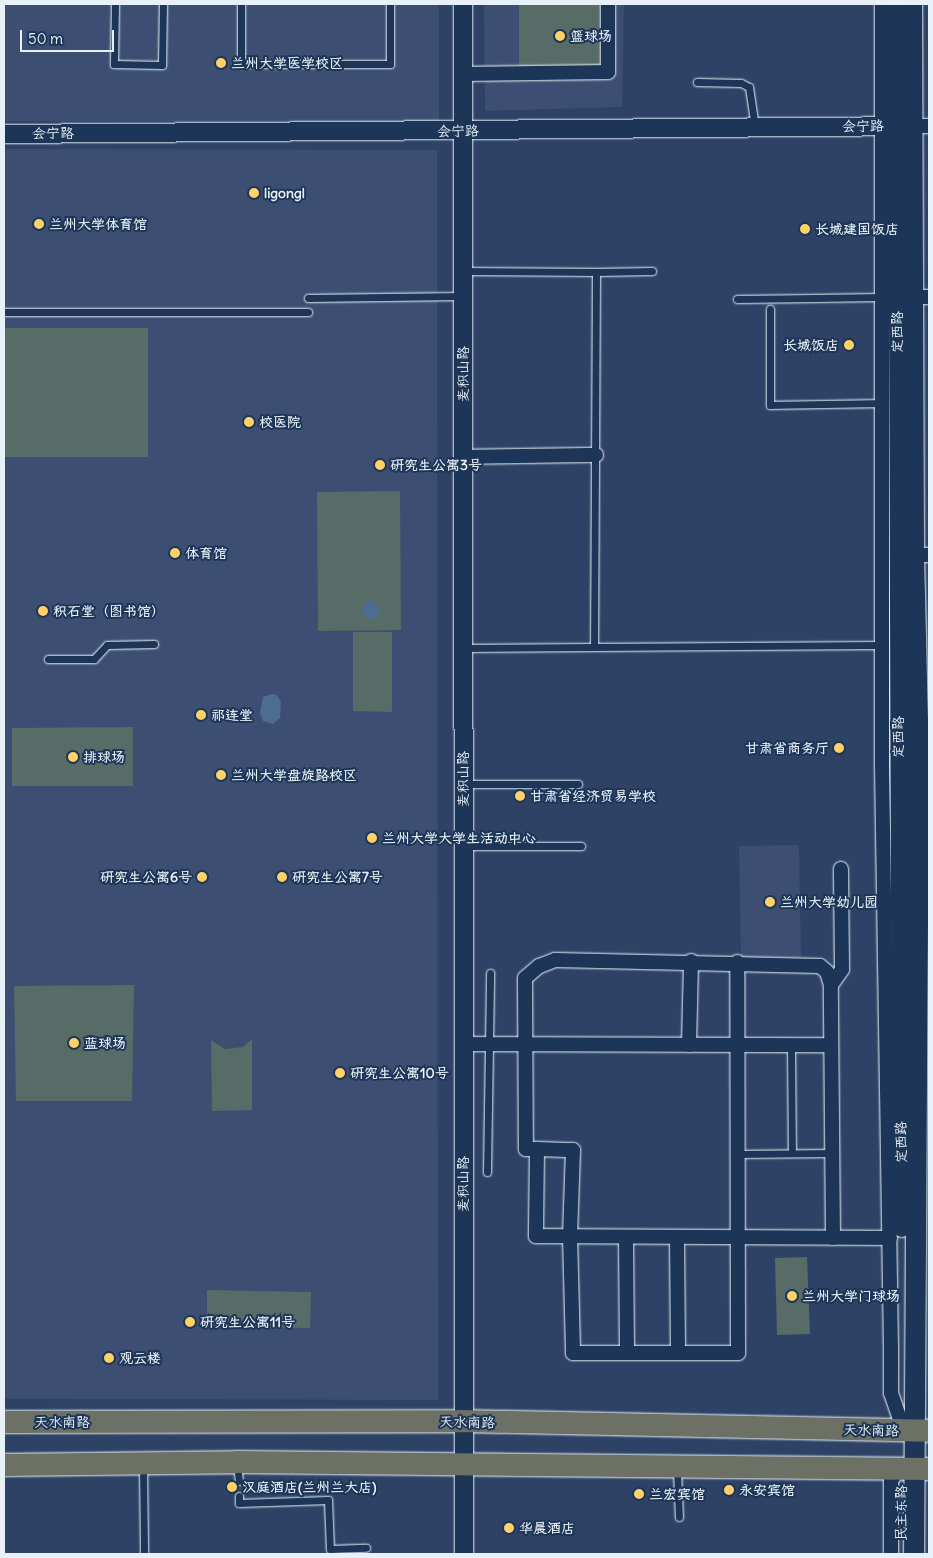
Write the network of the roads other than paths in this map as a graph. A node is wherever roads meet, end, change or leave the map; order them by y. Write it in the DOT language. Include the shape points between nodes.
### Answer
graph roads {
  1 [pos="115,4"];
  2 [pos="163,4"];
  3 [pos="241,4"];
  4 [pos="390,4"];
  5 [pos="463,4"];
  6 [pos="608,4"];
  7 [pos="882,4"];
  8 [pos="898,4"];
  9 [pos="912,4"];
  10 [pos="463,74"];
  11 [pos="697,82"];
  12 [pos="905,126"];
  13 [pos="755,127"];
  14 [pos="463,131"];
  15 [pos="4,134"];
  16 [pos="463,271"];
  17 [pos="652,271"];
  18 [pos="596,272"];
  19 [pos="463,296"];
  20 [pos="906,297"];
  21 [pos="308,298"];
  22 [pos="737,299"];
  23 [pos="770,308"];
  24 [pos="4,312"];
  25 [pos="308,312"];
  26 [pos="882,403"];
  27 [pos="596,455"];
  28 [pos="463,457"];
  29 [pos="922,555"];
  30 [pos="154,644"];
  31 [pos="890,645"];
  32 [pos="594,647"];
  33 [pos="463,648"];
  34 [pos="48,660"];
  35 [pos="890,764"];
  36 [pos="924,766"];
  37 [pos="463,784"];
  38 [pos="578,784"];
  39 [pos="463,846"];
  40 [pos="581,846"];
  41 [pos="841,869"];
  42 [pos="691,962"];
  43 [pos="737,962"];
  44 [pos="490,973"];
  45 [pos="831,985"];
  46 [pos="923,1004"];
  47 [pos="463,1044"];
  48 [pos="489,1044"];
  49 [pos="524,1044"];
  50 [pos="689,1045"];
  51 [pos="738,1045"];
  52 [pos="791,1045"];
  53 [pos="830,1046"];
  54 [pos="537,1149"];
  55 [pos="792,1153"];
  56 [pos="832,1153"];
  57 [pos="738,1154"];
  58 [pos="487,1172"];
  59 [pos="570,1236"];
  60 [pos="626,1236"];
  61 [pos="677,1237"];
  62 [pos="738,1237"];
  63 [pos="833,1238"];
  64 [pos="890,1238"];
  65 [pos="627,1353"];
  66 [pos="678,1353"];
  67 [pos="462,1421"];
  68 [pos="4,1422"];
  69 [pos="916,1431"];
  70 [pos="143,1463"];
  71 [pos="465,1464"];
  72 [pos="4,1466"];
  73 [pos="677,1467"];
  74 [pos="914,1469"];
  75 [pos="239,1496"];
  76 [pos="679,1517"];
  77 [pos="366,1548"];
  78 [pos="144,1554"];
  79 [pos="464,1554"];
  80 [pos="891,1554"];
  81 [pos="901,1554"];
  82 [pos="914,1554"];
  1 -- 2 [label="lane" via="114,64 162,65"];
  3 -- 4 [label="lane" via="241,64 390,64"];
  5 -- 10 [label="street, 麦积山路"];
  6 -- 10 [label="street" via="608,72"];
  7 -- 12 [label="street"];
  8 -- 12 [label="main road, 定西路"];
  9 -- 12 [label="main road, 定西路"];
  10 -- 14 [label="street, 麦积山路"];
  11 -- 13 [label="lane" via="741,83 748,87"];
  12 -- 13 [label="street, 会宁路"];
  12 -- 20 [label="main road, 定西路"];
  13 -- 14 [label="street, 会宁路"];
  14 -- 15 [label="street, 会宁路"];
  14 -- 16 [label="street, 麦积山路"];
  16 -- 18 [label="lane"];
  16 -- 19 [label="street, 麦积山路"];
  17 -- 18 [label="lane"];
  18 -- 27 [label="lane"];
  19 -- 21 [label="lane"];
  19 -- 28 [label="street, 麦积山路"];
  20 -- 22 [label="lane"];
  20 -- 26 [label="street"];
  20 -- 29 [label="main road, 定西路"];
  20 -- 31 [label="main road, 定西路"];
  23 -- 26 [label="lane" via="770,405"];
  24 -- 25 [label="lane"];
  26 -- 31 [label="street"];
  27 -- 28 [label="street"];
  27 -- 32 [label="lane"];
  28 -- 33 [label="street, 麦积山路"];
  29 -- 36 [label="main road, 定西路"];
  30 -- 34 [label="lane" via="107,645 94,659"];
  31 -- 32 [label="lane"];
  31 -- 35 [label="main road, 定西路"];
  32 -- 33 [label="lane"];
  33 -- 37 [label="street, 麦积山路"];
  35 -- 36 [label="street"];
  35 -- 64 [label="street"];
  35 -- 69 [label="main road, 定西路"];
  36 -- 46 [label="main road, 定西路"];
  37 -- 38 [label="lane"];
  37 -- 39 [label="street, 麦积山路"];
  39 -- 40 [label="lane"];
  39 -- 47 [label="street, 麦积山路"];
  41 -- 45 [label="street" via="842,969"];
  42 -- 43 [label="street"];
  42 -- 49 [label="street" via="555,960 539,966 525,978"];
  42 -- 50 [label="street"];
  43 -- 45 [label="street" via="820,966 827,972"];
  43 -- 51 [label="street"];
  44 -- 48 [label="lane"];
  45 -- 53 [label="street"];
  46 -- 69 [label="main road, 定西路"];
  47 -- 48 [label="street"];
  47 -- 67 [label="street, 麦积山路"];
  48 -- 49 [label="street"];
  48 -- 58 [label="lane"];
  49 -- 50 [label="street"];
  49 -- 54 [label="street" via="526,1149"];
  50 -- 51 [label="street"];
  51 -- 52 [label="street"];
  51 -- 57 [label="street"];
  52 -- 53 [label="street"];
  52 -- 55 [label="lane"];
  53 -- 56 [label="street"];
  54 -- 59 [label="street" via="536,1236"];
  54 -- 59 [label="street" via="573,1150"];
  55 -- 56 [label="lane"];
  55 -- 57 [label="lane"];
  56 -- 63 [label="street"];
  57 -- 62 [label="street"];
  59 -- 60 [label="street"];
  59 -- 65 [label="street" via="573,1353"];
  60 -- 61 [label="street"];
  60 -- 65 [label="street"];
  61 -- 62 [label="street"];
  61 -- 66 [label="street"];
  62 -- 63 [label="street"];
  62 -- 66 [label="street" via="738,1353"];
  63 -- 64 [label="street"];
  64 -- 69 [label="street" via="891,1393"];
  65 -- 66 [label="street"];
  67 -- 68 [label="main road, 天水南路"];
  67 -- 69 [label="main road, 天水南路"];
  67 -- 71 [label="street, 麦积山路"];
  69 -- 74 [label="main road, 定西路"];
  70 -- 71 [label="main road" via="238,1471"];
  70 -- 72 [label="main road"];
  70 -- 78 [label="lane"];
  71 -- 73 [label="main road"];
  71 -- 79 [label="street, 麦积山路"];
  73 -- 74 [label="main road"];
  73 -- 76 [label="lane"];
  74 -- 80 [label="street, 民主东路" via="891,1480"];
  74 -- 81 [label="main road, 民主东路"];
  74 -- 82 [label="main road, 民主东路"];
  75 -- 77 [label="lane" via="240,1503 328,1500 330,1549"];
}
